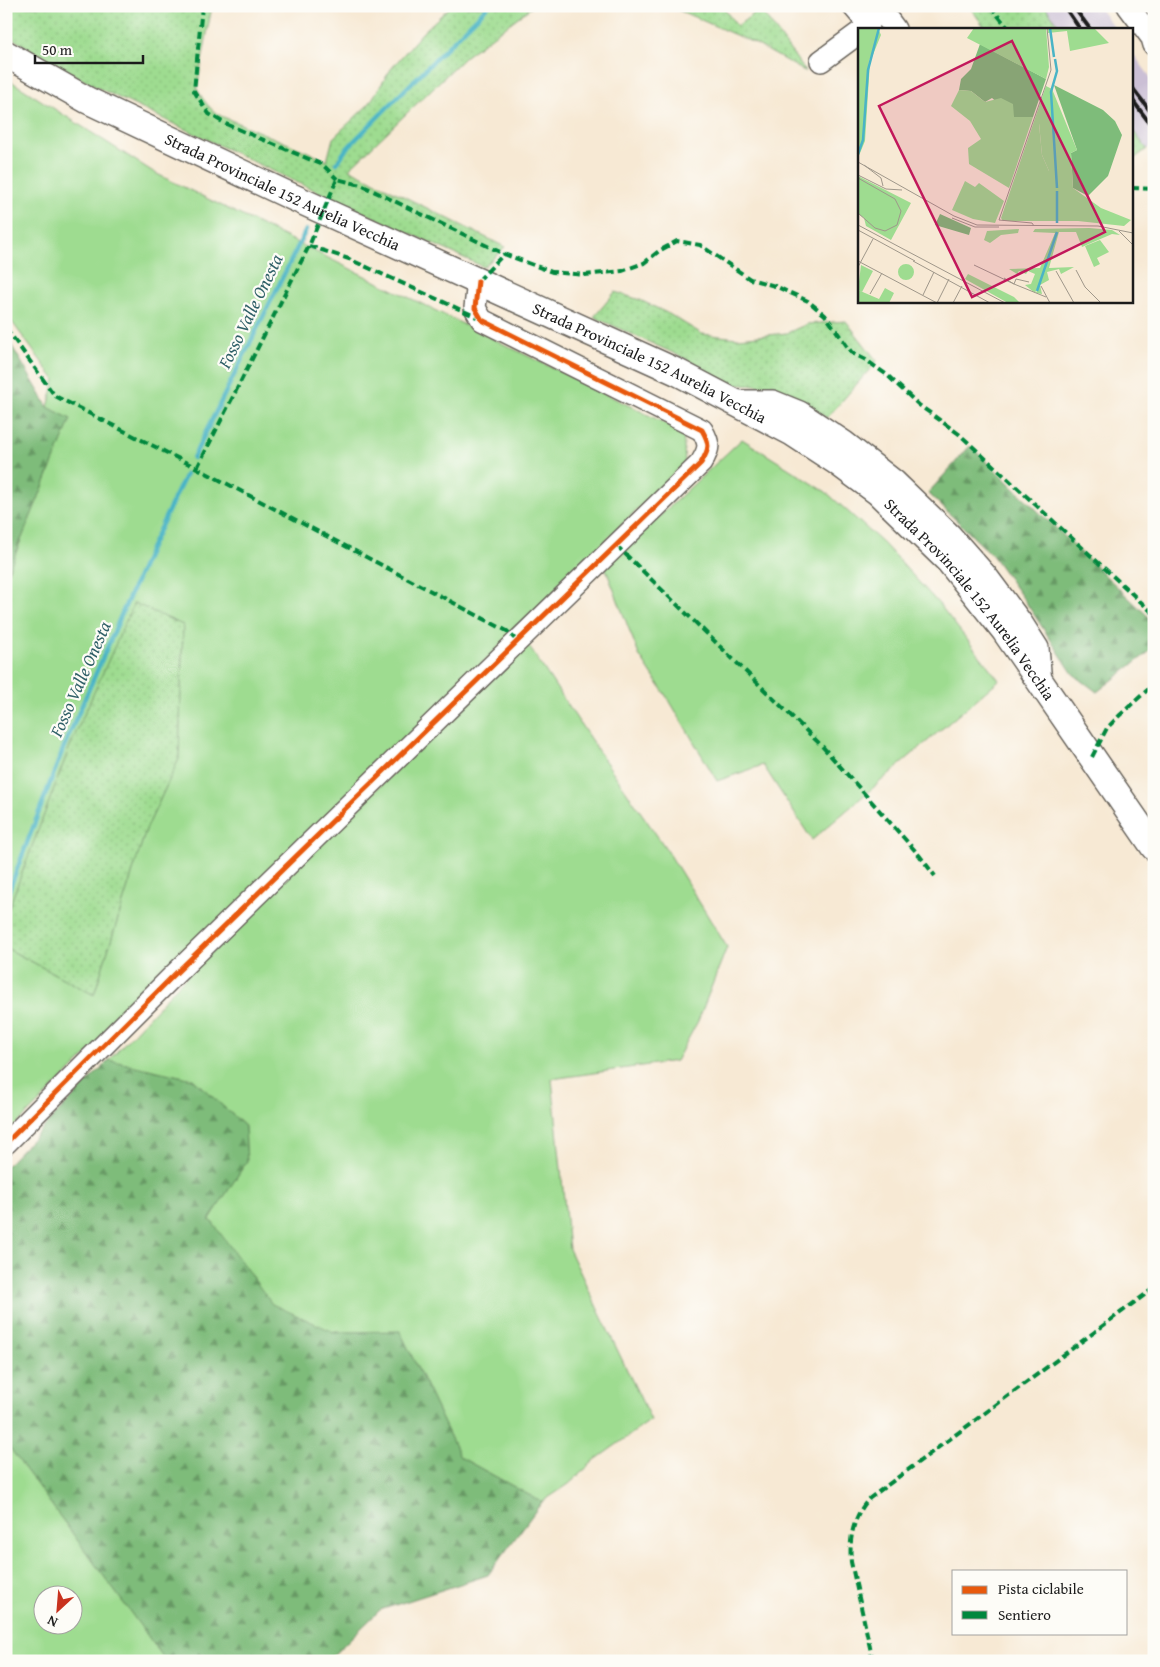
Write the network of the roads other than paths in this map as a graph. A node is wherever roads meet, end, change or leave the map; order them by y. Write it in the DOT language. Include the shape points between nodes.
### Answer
graph roads {
  1 [pos="854,6"];
  2 [pos="1113,6"];
  3 [pos="1135,21"];
  4 [pos="875,23"];
  5 [pos="858,35"];
  6 [pos="1154,45"];
  7 [pos="6,54"];
  8 [pos="1154,55"];
  9 [pos="821,61"];
  10 [pos="478,281"];
  11 [pos="1154,847"];
  12 [pos="6,1143"];
  1 -- 4 [label="street"];
  2 -- 3 [label="street"];
  3 -- 6 [label="street" via="1152,38"];
  3 -- 8 [label="street" via="1140,45"];
  5 -- 9 [label="street"];
  7 -- 10 [label="main road, Strada Provinciale 152 Aurelia Vecchia" via="87,100"];
  10 -- 11 [label="main road, Strada Provinciale 152 Aurelia Vecchia" via="677,372 793,433 878,492 949,561 1005,631"];
  10 -- 12 [label="street" via="475,308 482,320 702,430 709,443 707,454"];
}
